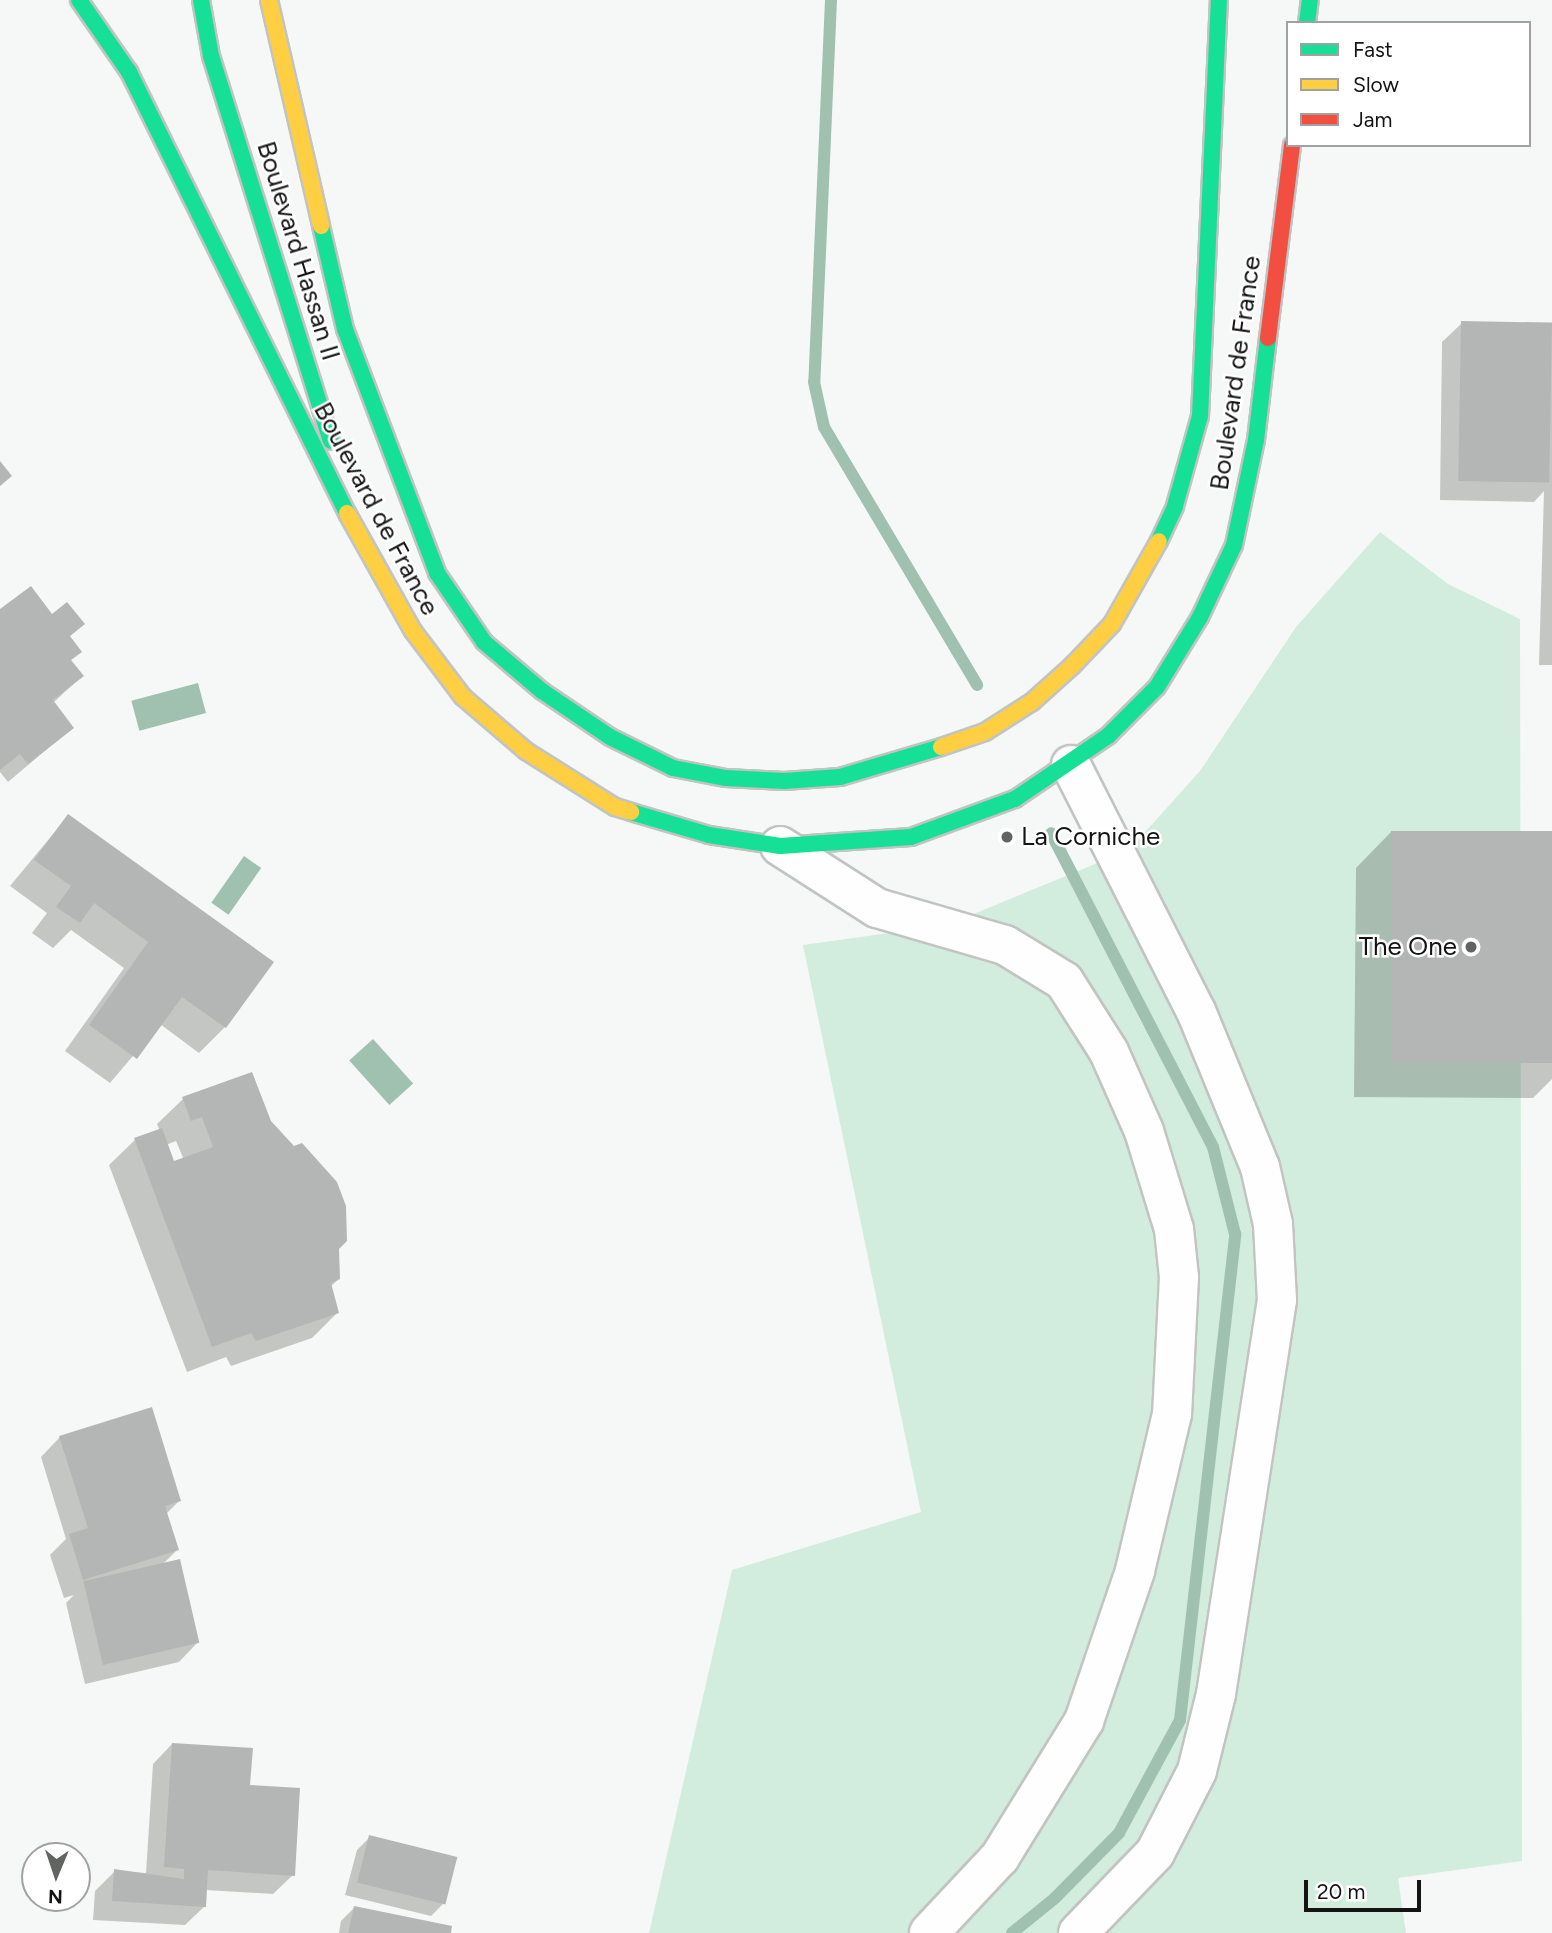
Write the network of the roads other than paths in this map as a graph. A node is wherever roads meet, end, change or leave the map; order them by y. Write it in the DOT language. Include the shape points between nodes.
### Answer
graph roads {
  1 [pos="79,0"];
  2 [pos="201,0"];
  3 [pos="269,0"];
  4 [pos="1219,0"];
  5 [pos="1310,0"];
  6 [pos="1307,21"];
  7 [pos="1292,147"];
  8 [pos="367,555"];
  9 [pos="1072,765"];
  10 [pos="780,846"];
  11 [pos="929,1933"];
  12 [pos="1078,1933"];
  1 -- 8 [label="main road, Boulevard de France" via="129,72"];
  2 -- 8 [label="main road, Boulevard Hassan II" via="211,56"];
  3 -- 4 [label="main road, Boulevard de France" via="345,329 437,573 484,642 542,691 610,737 673,768 726,778 784,781 840,777 886,766 985,732 1032,702 1072,666 1112,624 1149,567 1175,506 1200,416"];
  5 -- 6 [label="main road"];
  7 -- 9 [label="main road, Boulevard de France" via="1256,440 1234,545 1200,617 1157,687 1108,737"];
  8 -- 10 [label="main road, Boulevard de France" via="413,631 463,697 526,751 626,811 709,835"];
  9 -- 10 [label="main road, Boulevard de France" via="1015,799 911,837"];
  9 -- 12 [label="street" via="1196,1011 1261,1167 1273,1224 1277,1300 1216,1694 1198,1771 1155,1853"];
  10 -- 11 [label="street" via="877,908 1005,945 1064,981 1109,1052 1144,1131 1174,1229 1179,1277 1172,1414 1135,1571 1084,1721 1000,1857"];
}
